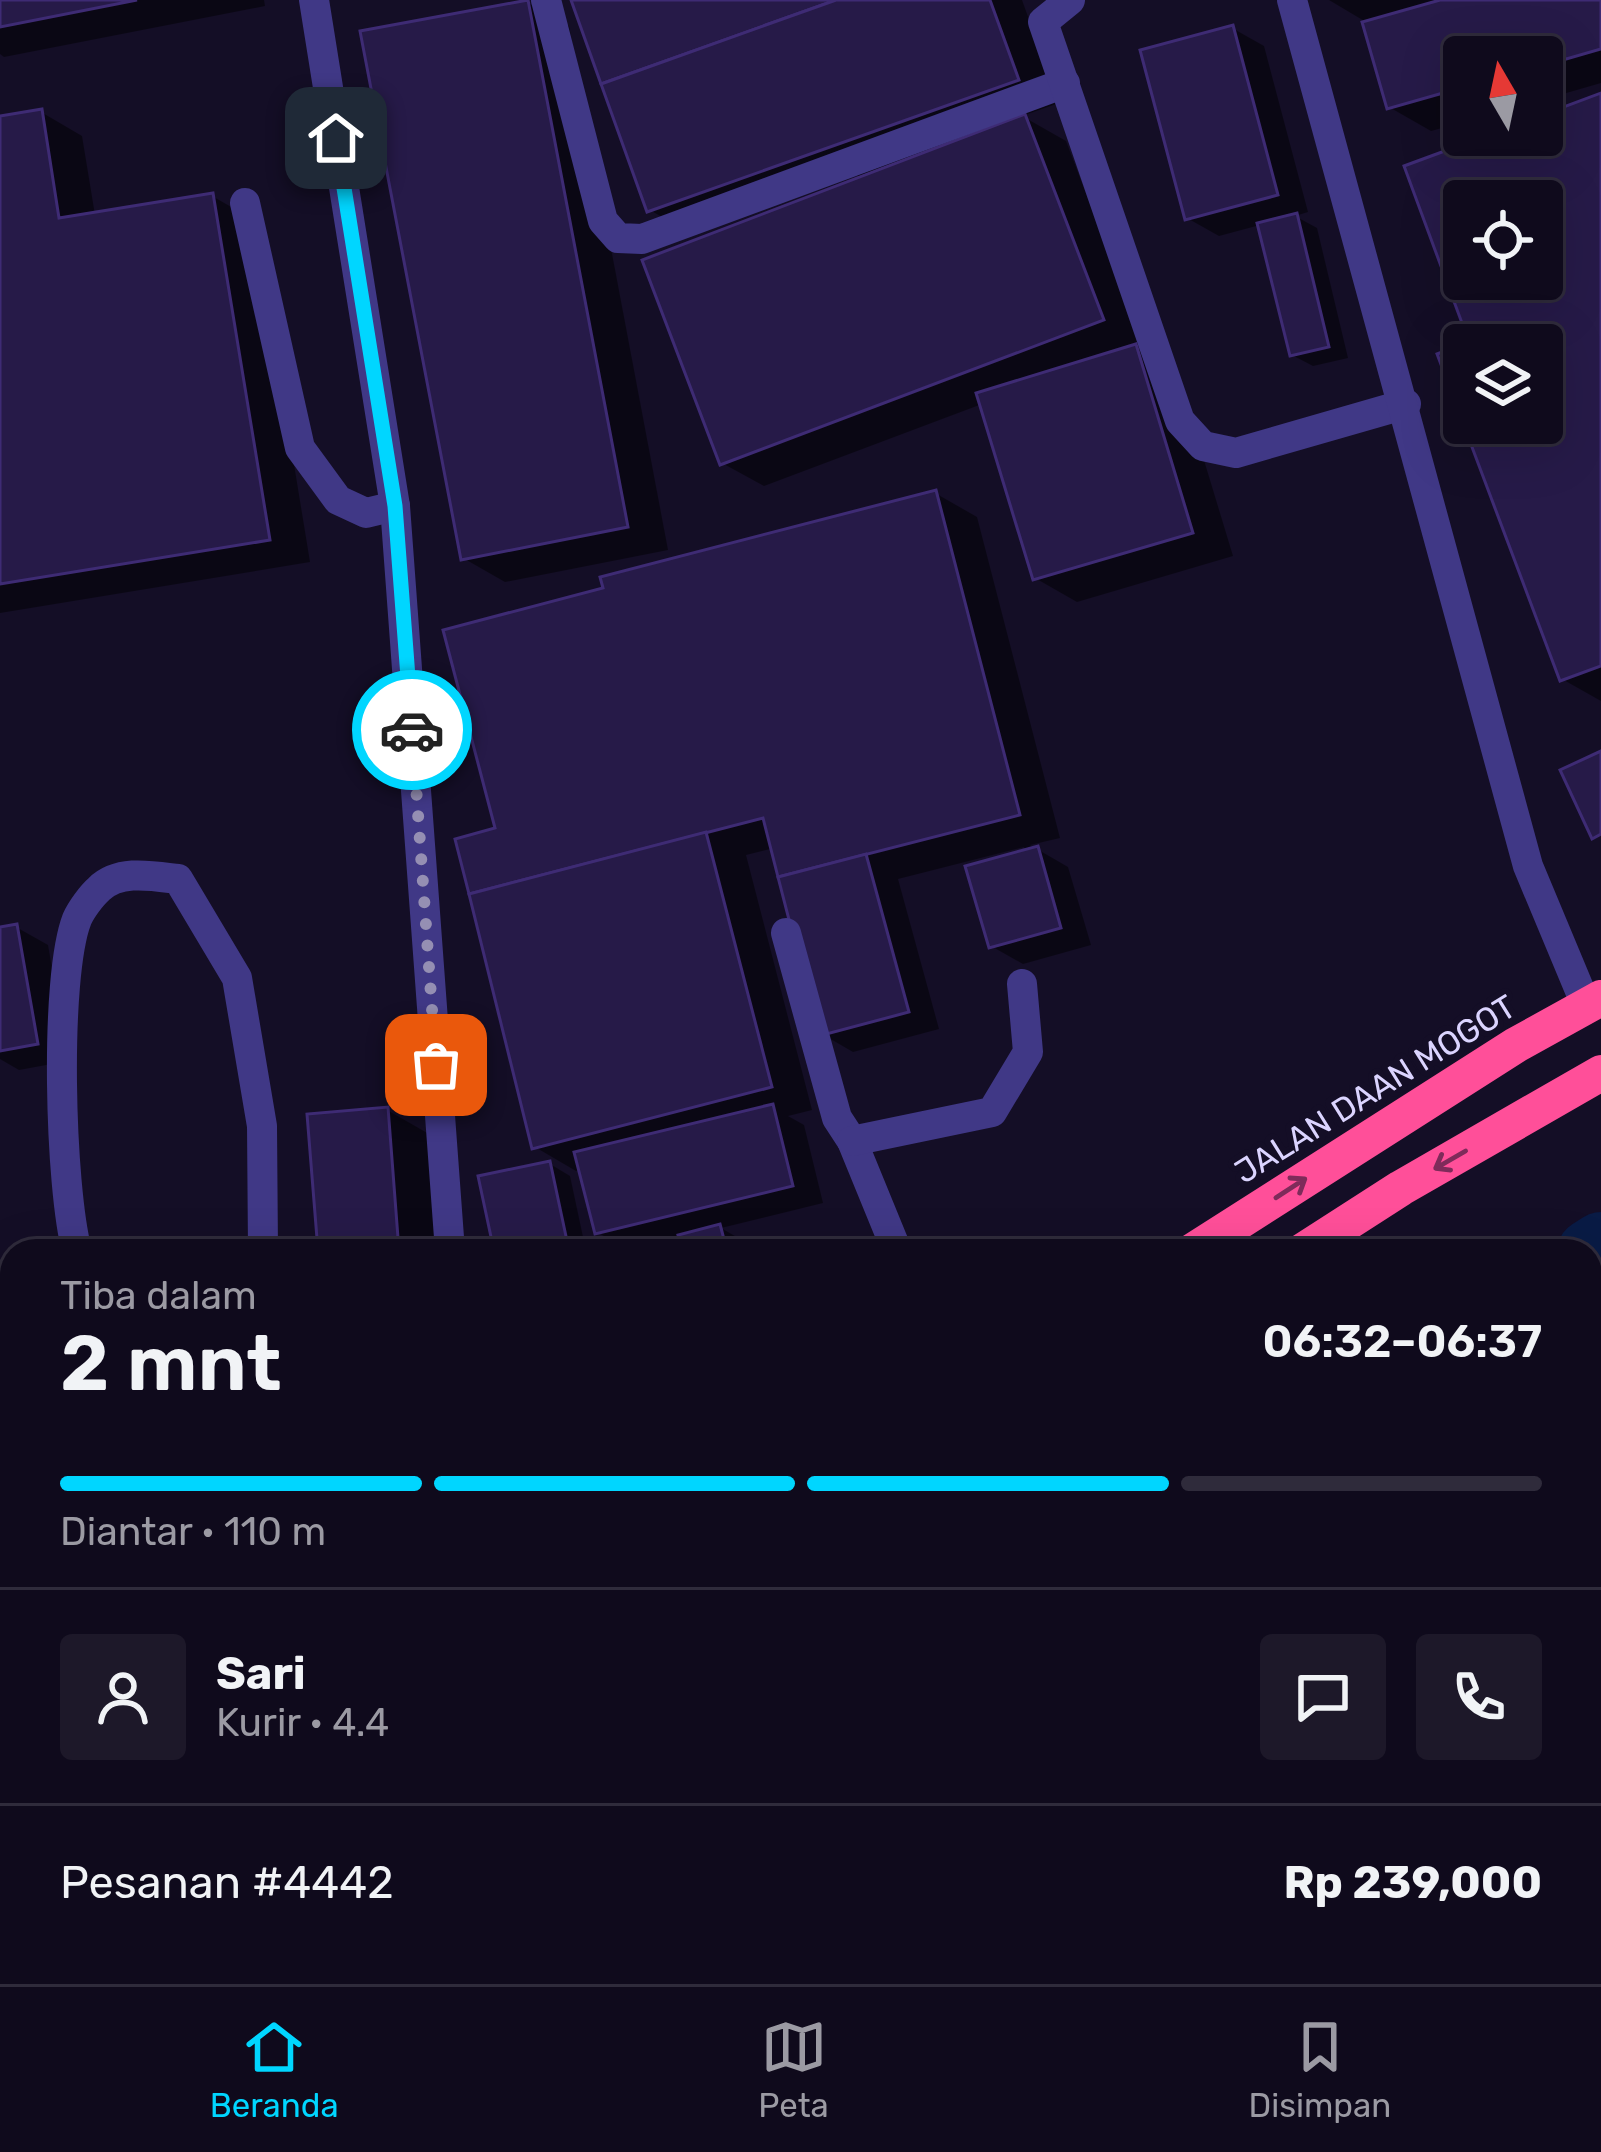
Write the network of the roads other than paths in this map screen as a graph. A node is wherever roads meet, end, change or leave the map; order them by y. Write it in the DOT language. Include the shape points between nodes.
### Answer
graph roads {
  1 [pos="314,0"];
  2 [pos="545,0"];
  3 [pos="1070,0"];
  4 [pos="1292,0"];
  5 [pos="1065,82"];
  6 [pos="245,202"];
  7 [pos="1406,404"];
  8 [pos="395,506"];
  9 [pos="786,933"];
  10 [pos="1022,985"];
  11 [pos="1596,1014"];
  12 [pos="1601,1073"];
  13 [pos="853,1141"];
  14 [pos="75,1239"];
  15 [pos="262,1239"];
  16 [pos="449,1239"];
  17 [pos="892,1239"];
  18 [pos="1212,1239"];
  19 [pos="1322,1239"];
  1 -- 8 [label="street"];
  2 -- 5 [label="street" via="603,221 618,238 642,238"];
  3 -- 5 [label="street" via="1043,22"];
  4 -- 7 [label="street"];
  5 -- 7 [label="street" via="1180,421 1203,446 1235,453"];
  6 -- 8 [label="street" via="300,448 338,500 366,513"];
  7 -- 11 [label="street" via="1528,866"];
  8 -- 16 [label="street"];
  9 -- 13 [label="street" via="837,1118"];
  10 -- 13 [label="street" via="1028,1052 992,1112"];
  18 -- 11 [label="highway, JALAN DAAN MOGOT, one-way" via="1516,1045"];
  12 -- 19 [label="highway, one-way"];
  13 -- 17 [label="street"];
  14 -- 15 [label="street" via="64,1166 64,978 78,917 101,885 136,873 178,879 238,978 262,1126"];
}
